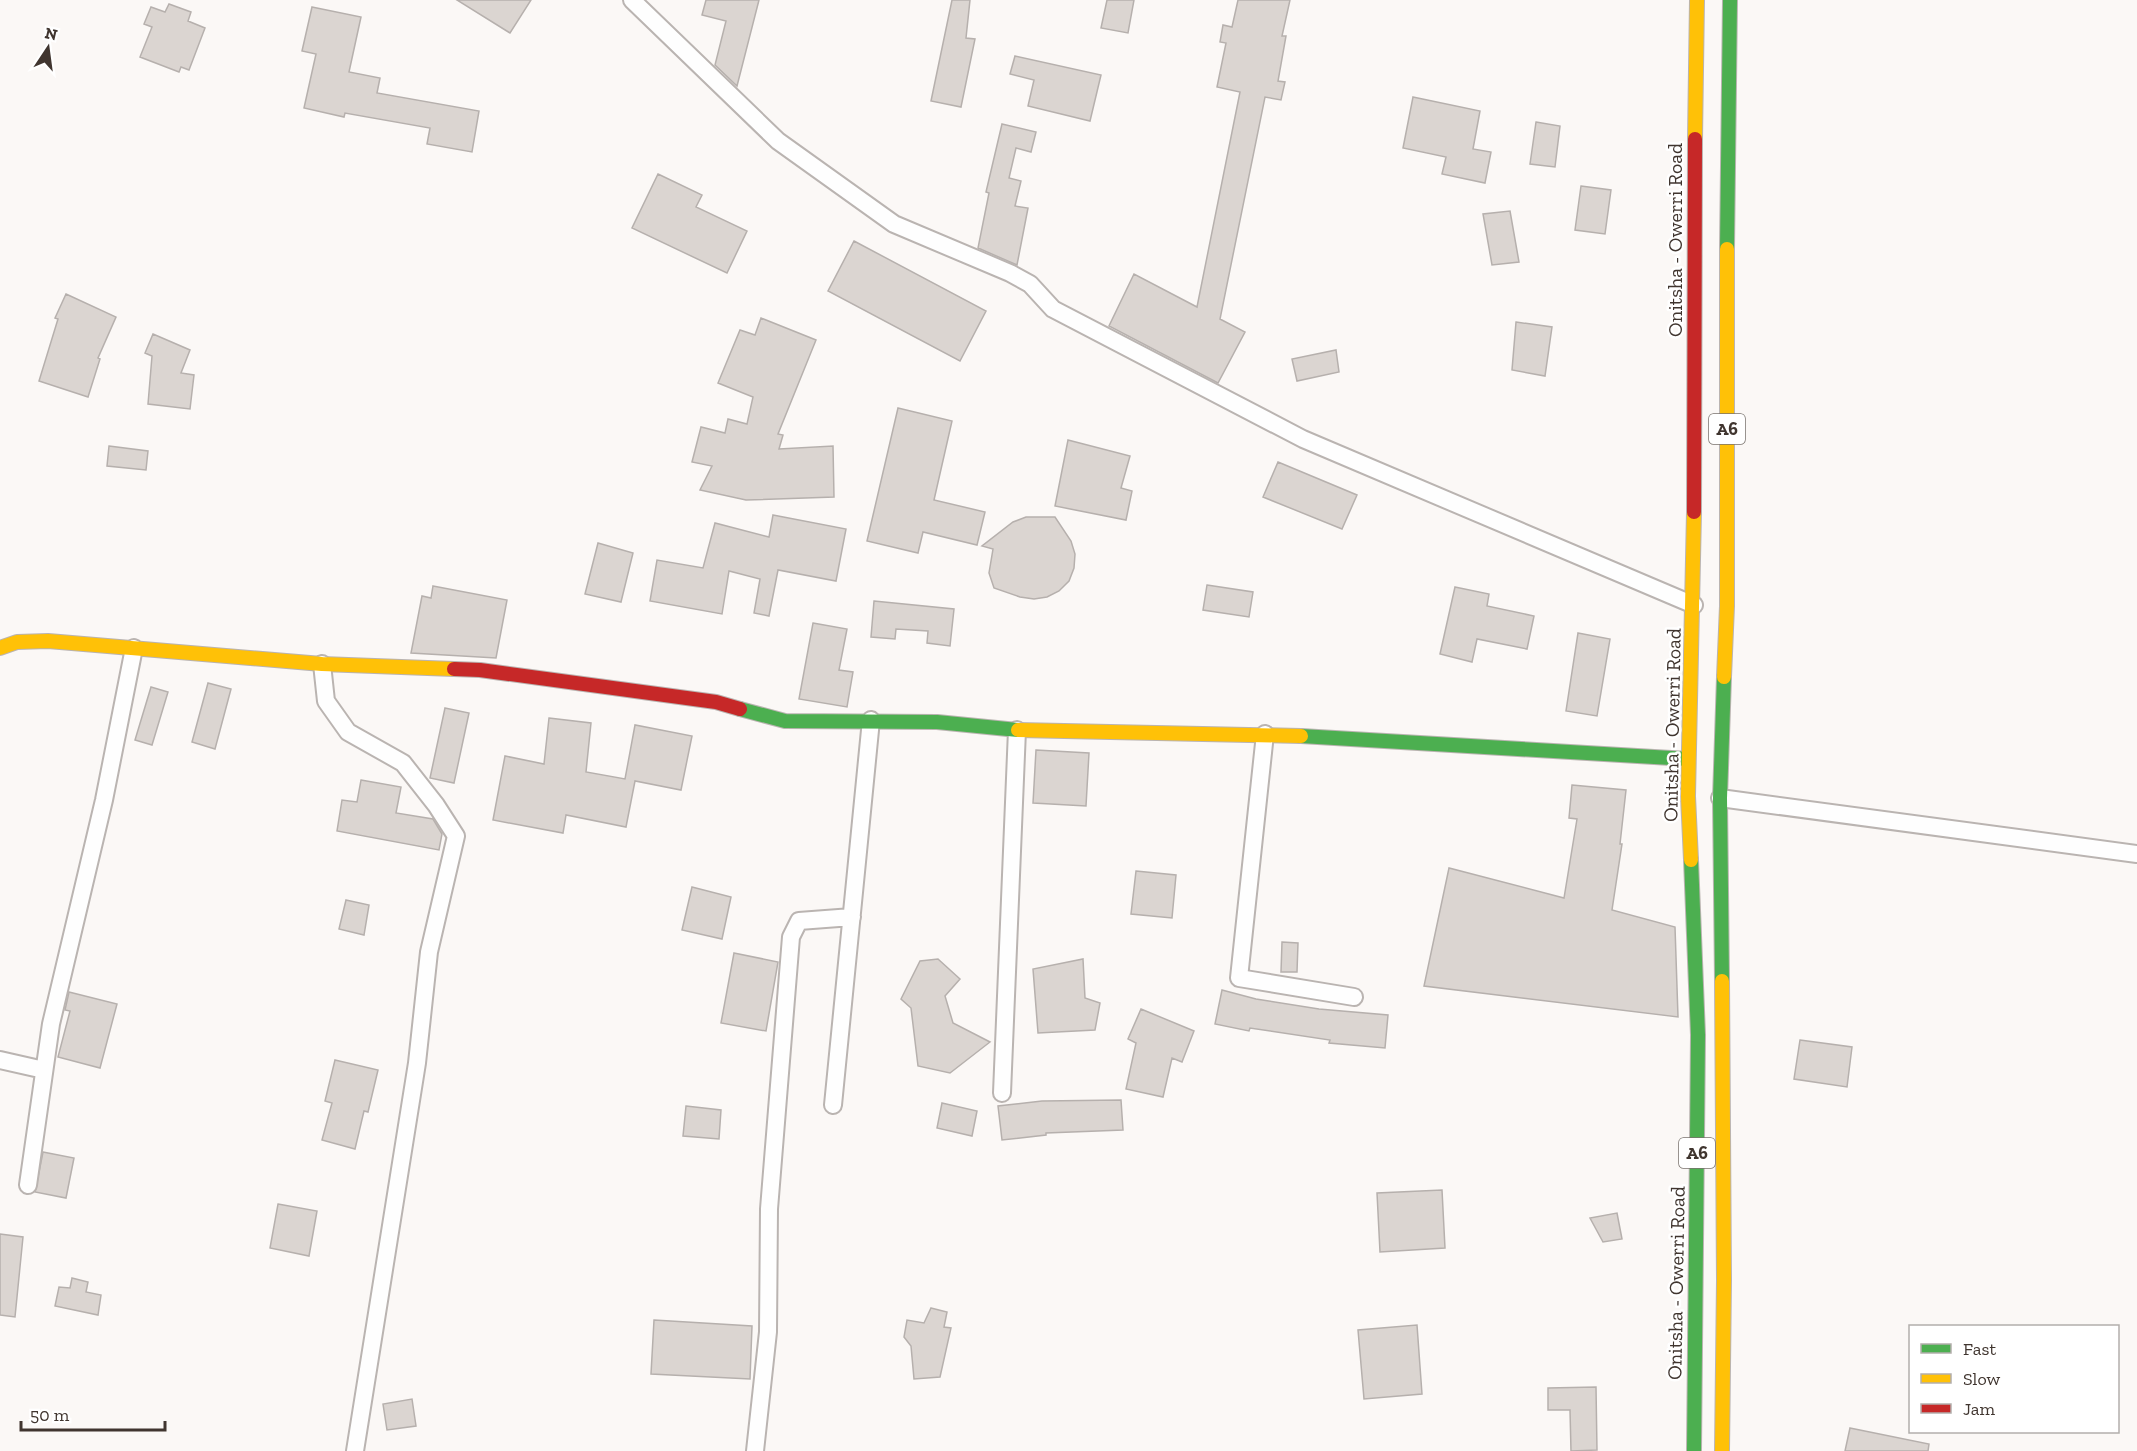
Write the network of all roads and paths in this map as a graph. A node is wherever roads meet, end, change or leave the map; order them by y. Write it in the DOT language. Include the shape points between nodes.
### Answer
graph roads {
  1 [pos="632,0"];
  2 [pos="1697,0"];
  3 [pos="1730,0"];
  4 [pos="1694,605"];
  5 [pos="0,648"];
  6 [pos="134,648"];
  7 [pos="322,664"];
  8 [pos="871,720"];
  9 [pos="1017,730"];
  10 [pos="1265,734"];
  11 [pos="1688,759"];
  12 [pos="1720,798"];
  13 [pos="2137,855"];
  14 [pos="852,917"];
  15 [pos="1354,997"];
  16 [pos="0,1060"];
  17 [pos="44,1070"];
  18 [pos="1002,1093"];
  19 [pos="833,1105"];
  20 [pos="28,1185"];
  21 [pos="355,1451"];
  22 [pos="755,1451"];
  23 [pos="1694,1451"];
  24 [pos="1722,1451"];
  1 -- 4 [label="street" via="778,141 894,224 1010,273 1030,284 1053,309 1303,439"];
  2 -- 4 [label="main road, Onitsha - Owerri Road / A6"];
  3 -- 12 [label="main road, A6" via="1727,606"];
  4 -- 11 [label="main road, Onitsha - Owerri Road / A6"];
  5 -- 6 [label="main road" via="17,642 48,641"];
  6 -- 7 [label="main road"];
  6 -- 17 [label="street"];
  7 -- 8 [label="main road" via="480,670 716,702 785,721"];
  7 -- 21 [label="street" via="326,701 348,732 403,763 456,836 429,952 417,1063"];
  8 -- 9 [label="main road"];
  8 -- 14 [label="street"];
  9 -- 10 [label="main road"];
  9 -- 18 [label="street"];
  10 -- 11 [label="main road"];
  10 -- 15 [label="street" via="1239,978"];
  11 -- 23 [label="main road, Onitsha - Owerri Road / A6" via="1698,1035"];
  12 -- 13 [label="street"];
  12 -- 24 [label="main road, A6"];
  14 -- 19 [label="street"];
  14 -- 22 [label="street" via="799,921 791,937 770,1209 768,1332"];
  16 -- 17 [label="street"];
  17 -- 20 [label="street"];
}
